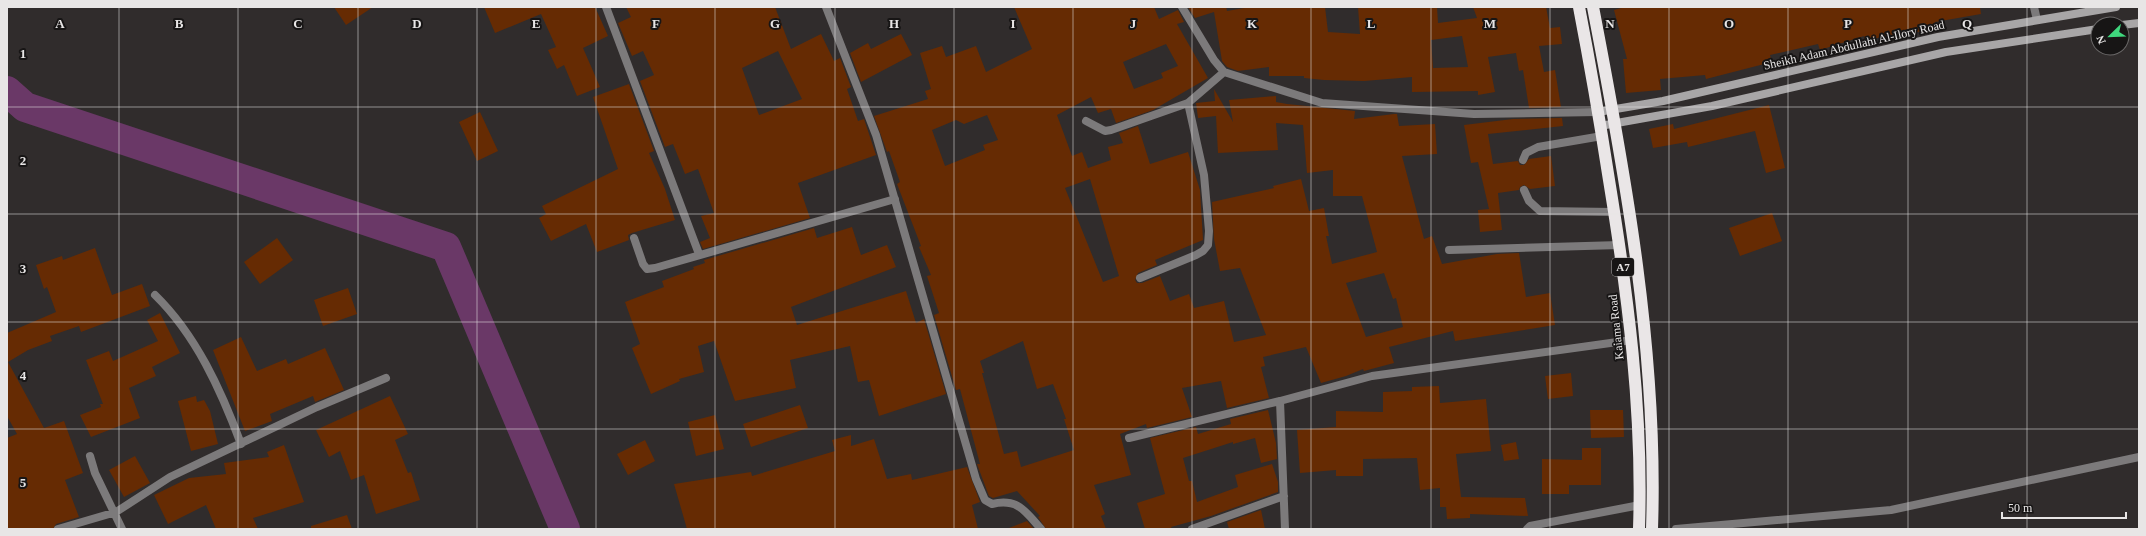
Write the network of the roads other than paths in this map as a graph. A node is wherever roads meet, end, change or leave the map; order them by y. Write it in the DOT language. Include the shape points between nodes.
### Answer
graph roads {
  1 [pos="606,7"];
  2 [pos="1182,7"];
  3 [pos="1579,7"];
  4 [pos="1593,7"];
  5 [pos="2034,7"];
  6 [pos="2116,7"];
  7 [pos="828,8"];
  8 [pos="2037,20"];
  9 [pos="2090,30"];
  10 [pos="1224,72"];
  11 [pos="1188,103"];
  12 [pos="1612,110"];
  13 [pos="1598,112"];
  14 [pos="1086,121"];
  15 [pos="1615,124"];
  16 [pos="1601,131"];
  17 [pos="1523,160"];
  18 [pos="1524,190"];
  19 [pos="895,199"];
  20 [pos="1614,212"];
  21 [pos="634,238"];
  22 [pos="1620,245"];
  23 [pos="1450,250"];
  24 [pos="700,254"];
  25 [pos="1140,278"];
  26 [pos="155,295"];
  27 [pos="1632,340"];
  28 [pos="386,378"];
  29 [pos="1280,401"];
  30 [pos="1129,438"];
  31 [pos="241,444"];
  32 [pos="90,456"];
  33 [pos="2139,457"];
  34 [pos="1284,496"];
  35 [pos="1640,505"];
  36 [pos="116,512"];
  37 [pos="58,529"];
  38 [pos="122,529"];
  39 [pos="1040,529"];
  40 [pos="1192,529"];
  41 [pos="1285,529"];
  42 [pos="1527,529"];
  43 [pos="1639,529"];
  44 [pos="1652,529"];
  45 [pos="1676,529"];
  1 -- 24 [label="street"];
  2 -- 10 [label="street"];
  3 -- 13 [label="highway, Kaiama Road / A7"];
  4 -- 12 [label="highway, A7"];
  5 -- 8 [label="street"];
  6 -- 8 [label="street, Sheikh Adam Abdullahi Al-Ilory Road"];
  7 -- 19 [label="street" via="876,135"];
  8 -- 12 [label="street, Sheikh Adam Abdullahi Al-Ilory Road" via="1938,37 1663,101"];
  9 -- 15 [label="street" via="1946,52 1712,106"];
  10 -- 11 [label="street"];
  10 -- 13 [label="street" via="1322,103 1474,114"];
  11 -- 14 [label="street" via="1111,130 1105,131"];
  11 -- 25 [label="street" via="1204,175 1208,245 1196,255"];
  12 -- 13 [label="street, Sheikh Adam Abdullahi Al-Ilory Road"];
  12 -- 15 [label="highway, A7"];
  13 -- 16 [label="highway, Kaiama Road / A7"];
  15 -- 16 [label="street"];
  15 -- 44 [label="highway, A7" via="1644,322 1652,441"];
  16 -- 17 [label="street" via="1538,147 1526,153"];
  16 -- 20 [label="highway, Kaiama Road / A7"];
  18 -- 20 [label="street" via="1540,211"];
  19 -- 24 [label="street"];
  19 -- 39 [label="street" via="976,479 985,500 992,504 1004,501 1016,503"];
  20 -- 22 [label="highway, Kaiama Road / A7"];
  21 -- 24 [label="street" via="647,269"];
  22 -- 23 [label="street"];
  22 -- 27 [label="highway, Kaiama Road / A7"];
  26 -- 31 [label="street" via="172,311 194,342"];
  27 -- 29 [label="street" via="1372,376"];
  27 -- 35 [label="highway, Kaiama Road / A7" via="1638,416"];
  28 -- 31 [label="street" via="317,407"];
  29 -- 30 [label="street"];
  29 -- 34 [label="street"];
  31 -- 36 [label="street" via="170,477"];
  32 -- 36 [label="street" via="95,473"];
  33 -- 45 [label="street" via="1890,510"];
  34 -- 40 [label="street"];
  34 -- 41 [label="street"];
  35 -- 42 [label="street" via="1530,526"];
  35 -- 43 [label="highway, Kaiama Road / A7"];
  36 -- 37 [label="street"];
  36 -- 38 [label="street"];
}
